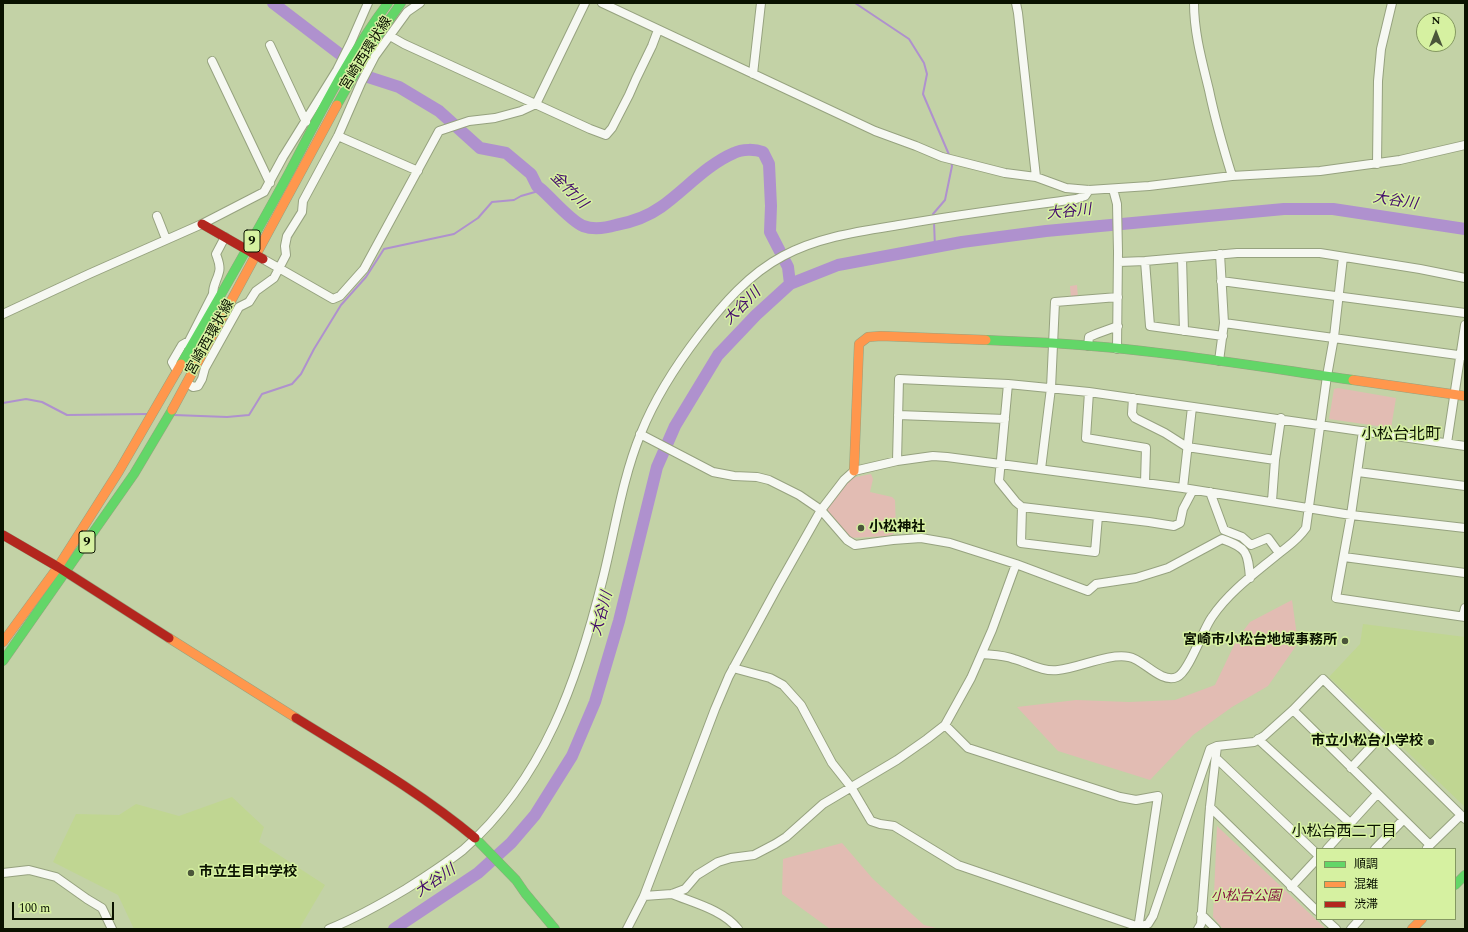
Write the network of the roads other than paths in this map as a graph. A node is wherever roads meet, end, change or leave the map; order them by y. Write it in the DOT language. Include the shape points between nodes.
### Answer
graph roads {
  1 [pos="368,3"];
  2 [pos="388,3"];
  3 [pos="401,3"];
  4 [pos="420,3"];
  5 [pos="585,3"];
  6 [pos="602,3"];
  7 [pos="761,3"];
  8 [pos="1016,3"];
  9 [pos="1194,3"];
  10 [pos="1392,3"];
  11 [pos="658,30"];
  12 [pos="390,36"];
  13 [pos="355,44"];
  14 [pos="270,45"];
  15 [pos="212,61"];
  16 [pos="340,71"];
  17 [pos="753,74"];
  18 [pos="536,104"];
  19 [pos="306,122"];
  20 [pos="338,136"];
  21 [pos="1465,146"];
  22 [pos="1377,164"];
  23 [pos="418,171"];
  24 [pos="1232,176"];
  25 [pos="1036,177"];
  26 [pos="270,183"];
  27 [pos="1113,189"];
  28 [pos="1089,190"];
  29 [pos="158,216"];
  30 [pos="202,224"];
  31 [pos="225,237"];
  32 [pos="166,239"];
  33 [pos="247,250"];
  34 [pos="1220,254"];
  35 [pos="259,257"];
  36 [pos="1343,257"];
  37 [pos="1182,258"];
  38 [pos="1145,261"];
  39 [pos="1119,262"];
  40 [pos="278,268"];
  41 [pos="1465,278"];
  42 [pos="1221,281"];
  43 [pos="1339,296"];
  44 [pos="1118,297"];
  45 [pos="1465,313"];
  46 [pos="3,314"];
  47 [pos="1224,323"];
  48 [pos="1465,325"];
  49 [pos="1118,326"];
  50 [pos="1184,331"];
  51 [pos="1223,336"];
  52 [pos="1334,337"];
  53 [pos="1053,343"];
  54 [pos="1088,346"];
  55 [pos="1117,349"];
  56 [pos="1463,356"];
  57 [pos="1219,361"];
  58 [pos="177,371"];
  59 [pos="1327,376"];
  60 [pos="187,383"];
  61 [pos="1008,384"];
  62 [pos="1051,388"];
  63 [pos="1089,392"];
  64 [pos="1455,394"];
  65 [pos="1465,396"];
  66 [pos="1133,398"];
  67 [pos="1192,407"];
  68 [pos="898,415"];
  69 [pos="1281,418"];
  70 [pos="1006,419"];
  71 [pos="1320,425"];
  72 [pos="1363,431"];
  73 [pos="642,435"];
  74 [pos="1447,443"];
  75 [pos="1465,446"];
  76 [pos="1187,447"];
  77 [pos="1275,460"];
  78 [pos="897,461"];
  79 [pos="1001,463"];
  80 [pos="1041,468"];
  81 [pos="854,471"];
  82 [pos="1358,472"];
  83 [pos="1145,483"];
  84 [pos="1465,486"];
  85 [pos="1183,488"];
  86 [pos="1192,490"];
  87 [pos="1210,492"];
  88 [pos="1272,501"];
  89 [pos="1022,507"];
  90 [pos="1309,508"];
  91 [pos="822,510"];
  92 [pos="1351,515"];
  93 [pos="1098,516"];
  94 [pos="1465,528"];
  95 [pos="3,535"];
  96 [pos="1279,553"];
  97 [pos="1344,557"];
  98 [pos="1016,564"];
  99 [pos="58,567"];
  100 [pos="66,572"];
  101 [pos="1465,573"];
  102 [pos="1250,578"];
  103 [pos="1465,608"];
  104 [pos="1464,616"];
  105 [pos="3,642"];
  106 [pos="982,654"];
  107 [pos="3,661"];
  108 [pos="733,668"];
  109 [pos="1293,710"];
  110 [pos="944,725"];
  111 [pos="1381,736"];
  112 [pos="1258,739"];
  113 [pos="1217,746"];
  114 [pos="1216,758"];
  115 [pos="1351,768"];
  116 [pos="851,787"];
  117 [pos="1377,794"];
  118 [pos="1210,807"];
  119 [pos="1463,817"];
  120 [pos="1404,820"];
  121 [pos="1350,823"];
  122 [pos="477,840"];
  123 [pos="1428,847"];
  124 [pos="1328,848"];
  125 [pos="1376,848"];
  126 [pos="1316,853"];
  127 [pos="1316,861"];
  128 [pos="3,873"];
  129 [pos="1464,878"];
  130 [pos="1456,884"];
  131 [pos="1291,888"];
  132 [pos="672,894"];
  133 [pos="644,896"];
  134 [pos="1316,909"];
  135 [pos="1201,914"];
  136 [pos="1326,920"];
  137 [pos="1359,920"];
  138 [pos="1421,920"];
  139 [pos="1138,928"];
  140 [pos="112,929"];
  141 [pos="329,929"];
  142 [pos="555,929"];
  143 [pos="628,929"];
  144 [pos="738,929"];
  145 [pos="1198,929"];
  146 [pos="1216,929"];
  147 [pos="1336,929"];
  148 [pos="1351,929"];
  149 [pos="1412,929"];
  1 -- 13 [label="street"];
  2 -- 13 [label="main road, 宮崎西環状線 / 9"];
  3 -- 35 [label="main road, 宮崎西環状線 / 9" via="350,81"];
  4 -- 12 [label="street" via="407,12"];
  5 -- 18 [label="street"];
  6 -- 11 [label="street"];
  7 -- 17 [label="street"];
  8 -- 25 [label="street"];
  9 -- 24 [label="street" via="1194,20 1202,63 1217,128"];
  10 -- 22 [label="street" via="1380,48"];
  11 -- 17 [label="street"];
  11 -- 18 [label="street" via="630,95 606,135"];
  12 -- 18 [label="street"];
  12 -- 20 [label="street" via="375,56"];
  13 -- 16 [label="main road, 宮崎西環状線 / 9"];
  14 -- 19 [label="street"];
  15 -- 26 [label="street"];
  16 -- 19 [label="street"];
  16 -- 33 [label="main road, 宮崎西環状線 / 9"];
  17 -- 25 [label="street" via="875,131 942,157 1005,173"];
  18 -- 23 [label="street" via="521,111 469,121 439,131"];
  19 -- 26 [label="street" via="283,157"];
  20 -- 23 [label="street"];
  20 -- 40 [label="street" via="303,202 302,212 287,236 286,255"];
  21 -- 22 [label="street"];
  22 -- 24 [label="street" via="1320,171"];
  23 -- 40 [label="street" via="364,269 340,296 333,299"];
  24 -- 27 [label="street"];
  25 -- 28 [label="street" via="1066,188"];
  26 -- 30 [label="street" via="264,192"];
  27 -- 28 [label="street"];
  27 -- 39 [label="street" via="1117,204"];
  28 -- 73 [label="street" via="1085,196 1076,199 961,214 843,234 786,254 772,262 733,294 706,326 681,358 648,417"];
  29 -- 32 [label="street"];
  30 -- 31 [label="main road"];
  30 -- 32 [label="street"];
  31 -- 33 [label="main road"];
  31 -- 58 [label="street" via="216,254 220,264 213,294 189,341 182,345 172,362"];
  32 -- 46 [label="street"];
  33 -- 35 [label="main road"];
  33 -- 58 [label="main road, 宮崎西環状線 / 9"];
  34 -- 36 [label="street" via="1297,252"];
  34 -- 37 [label="street"];
  34 -- 42 [label="street"];
  35 -- 40 [label="street"];
  35 -- 60 [label="main road, 宮崎西環状線 / 9"];
  36 -- 41 [label="street"];
  36 -- 43 [label="street"];
  37 -- 38 [label="street"];
  37 -- 50 [label="street"];
  38 -- 39 [label="street"];
  38 -- 50 [label="street" via="1150,326"];
  39 -- 44 [label="street"];
  40 -- 60 [label="street" via="274,278 256,291 249,302 239,307 205,368 198,386 193,387"];
  42 -- 43 [label="street"];
  42 -- 47 [label="street"];
  43 -- 45 [label="street"];
  43 -- 52 [label="street"];
  44 -- 49 [label="street"];
  44 -- 53 [label="street" via="1055,302"];
  47 -- 51 [label="street"];
  47 -- 52 [label="street"];
  48 -- 56 [label="street"];
  49 -- 54 [label="street" via="1089,337"];
  49 -- 55 [label="street"];
  50 -- 51 [label="street"];
  51 -- 57 [label="street"];
  52 -- 56 [label="street"];
  52 -- 59 [label="street"];
  53 -- 54 [label="main road"];
  53 -- 62 [label="street"];
  53 -- 81 [label="main road" via="868,337 859,344"];
  54 -- 55 [label="main road"];
  55 -- 57 [label="main road"];
  56 -- 64 [label="street"];
  57 -- 59 [label="main road"];
  58 -- 99 [label="main road, 宮崎西環状線 / 9" via="120,472"];
  59 -- 64 [label="main road"];
  59 -- 71 [label="street"];
  60 -- 100 [label="main road, 宮崎西環状線 / 9" via="134,474"];
  61 -- 62 [label="street"];
  61 -- 68 [label="street" via="899,379"];
  61 -- 70 [label="street"];
  62 -- 63 [label="street"];
  62 -- 80 [label="street"];
  63 -- 66 [label="street"];
  63 -- 83 [label="street" via="1086,438 1146,448"];
  64 -- 65 [label="main road"];
  64 -- 74 [label="street"];
  66 -- 67 [label="street"];
  66 -- 76 [label="street" via="1132,414 1135,418"];
  67 -- 69 [label="street"];
  67 -- 76 [label="street"];
  68 -- 70 [label="street"];
  68 -- 78 [label="street"];
  69 -- 71 [label="street"];
  69 -- 77 [label="street"];
  70 -- 79 [label="street"];
  71 -- 72 [label="street"];
  71 -- 90 [label="street"];
  72 -- 74 [label="street"];
  72 -- 82 [label="street"];
  73 -- 91 [label="street" via="713,472 769,480"];
  73 -- 122 [label="street" via="624,485 584,651 571,686 540,754 516,792"];
  74 -- 75 [label="street"];
  76 -- 77 [label="street"];
  76 -- 85 [label="street"];
  77 -- 88 [label="street"];
  78 -- 79 [label="street" via="933,456"];
  78 -- 81 [label="street"];
  79 -- 80 [label="street"];
  79 -- 89 [label="street" via="999,481"];
  80 -- 83 [label="street"];
  81 -- 91 [label="street" via="844,480"];
  82 -- 84 [label="street"];
  82 -- 92 [label="street"];
  83 -- 85 [label="street"];
  85 -- 86 [label="street"];
  86 -- 87 [label="street"];
  86 -- 93 [label="street" via="1180,523 1174,526"];
  87 -- 88 [label="street"];
  87 -- 96 [label="street" via="1224,530 1242,537 1251,545 1268,538"];
  88 -- 90 [label="street"];
  89 -- 93 [label="street"];
  89 -- 93 [label="street" via="1021,543 1095,552"];
  90 -- 92 [label="street"];
  90 -- 96 [label="street" via="1306,528 1300,537"];
  91 -- 98 [label="street" via="847,540 855,545 921,538 950,543"];
  91 -- 108 [label="street"];
  92 -- 94 [label="street"];
  92 -- 97 [label="street"];
  95 -- 99 [label="main road"];
  96 -- 102 [label="street"];
  97 -- 101 [label="street"];
  97 -- 104 [label="street" via="1336,598"];
  98 -- 102 [label="street" via="1088,591 1096,584 1136,578 1168,568 1222,539 1239,545 1248,557"];
  98 -- 106 [label="street"];
  99 -- 100 [label="main road"];
  99 -- 105 [label="main road, 宮崎西環状線 / 9"];
  100 -- 107 [label="main road, 宮崎西環状線 / 9"];
  100 -- 122 [label="main road" via="414,792"];
  102 -- 106 [label="street" via="1224,600 1210,618 1185,670 1178,677 1166,678 1130,657 1113,657 1058,670 1045,670 1013,658"];
  103 -- 104 [label="street"];
  106 -- 110 [label="street"];
  108 -- 116 [label="street" via="770,678 783,685 801,705 832,763"];
  108 -- 133 [label="street"];
  109 -- 111 [label="street" via="1323,679"];
  109 -- 112 [label="street"];
  109 -- 115 [label="street"];
  110 -- 116 [label="street" via="897,760"];
  110 -- 139 [label="street" via="968,748 1120,797 1136,800 1158,796"];
  111 -- 115 [label="street"];
  111 -- 119 [label="street"];
  112 -- 113 [label="street" via="1254,742"];
  112 -- 121 [label="street"];
  113 -- 114 [label="street"];
  113 -- 139 [label="street" via="1210,748 1153,916 1148,924"];
  114 -- 118 [label="street"];
  114 -- 126 [label="street"];
  115 -- 117 [label="street"];
  116 -- 132 [label="street" via="823,804 775,844 754,854 718,862 697,875 685,889"];
  116 -- 139 [label="street" via="872,821 894,826 958,866"];
  117 -- 120 [label="street"];
  117 -- 121 [label="street"];
  118 -- 131 [label="street"];
  118 -- 135 [label="street"];
  119 -- 123 [label="street"];
  120 -- 123 [label="street"];
  120 -- 125 [label="street"];
  121 -- 124 [label="street"];
  122 -- 141 [label="street" via="425,877 385,901"];
  122 -- 142 [label="main road" via="516,880"];
  127 -- 131 [label="street"];
  128 -- 140 [label="street" via="29,870 56,877 102,908"];
  129 -- 130 [label="main road"];
  131 -- 134 [label="street"];
  132 -- 133 [label="street"];
  132 -- 144 [label="street" via="710,909 733,922"];
  133 -- 143 [label="street"];
  135 -- 145 [label="street"];
  135 -- 146 [label="street"];
  136 -- 147 [label="street"];
  137 -- 148 [label="street"];
  138 -- 149 [label="main road"];
}
